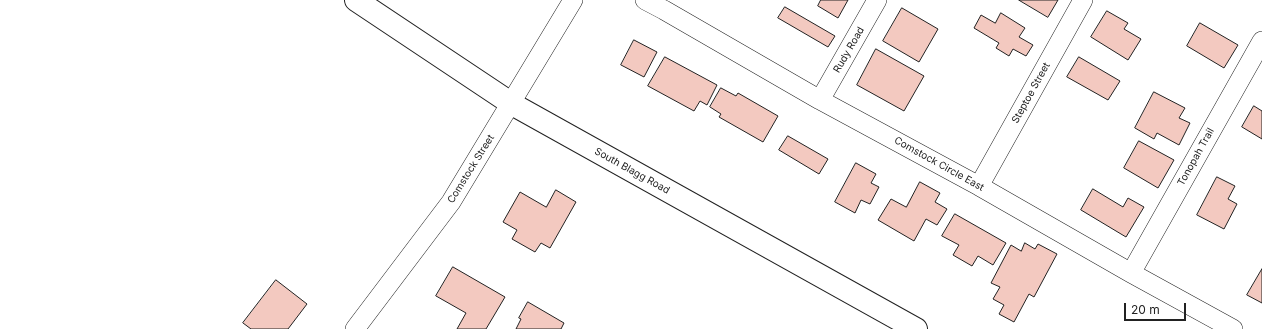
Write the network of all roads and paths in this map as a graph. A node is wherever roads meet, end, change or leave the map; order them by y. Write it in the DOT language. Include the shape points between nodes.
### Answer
graph roads {
  1 [pos="356,0"];
  2 [pos="573,0"];
  3 [pos="645,0"];
  4 [pos="877,0"];
  5 [pos="1083,0"];
  6 [pos="667,5"];
  7 [pos="1262,41"];
  8 [pos="820,100"];
  9 [pos="512,104"];
  10 [pos="979,186"];
  11 [pos="1131,273"];
  12 [pos="355,329"];
  13 [pos="916,329"];
  14 [pos="1233,329"];
  1 -- 9 [label="main road, South Blagg Road"];
  2 -- 9 [label="street, Comstock Street"];
  3 -- 6 [label="street, Comstock Circle East"];
  4 -- 8 [label="street, Rudy Road"];
  5 -- 10 [label="street, Steptoe Street"];
  6 -- 8 [label="street, Comstock Circle East"];
  7 -- 11 [label="street, Tonopah Trail"];
  8 -- 10 [label="street, Comstock Circle East"];
  9 -- 12 [label="street, Comstock Street" via="452,202"];
  9 -- 13 [label="main road, South Blagg Road"];
  10 -- 11 [label="street, Comstock Circle East"];
  11 -- 14 [label="street, Comstock Circle East"];
}
